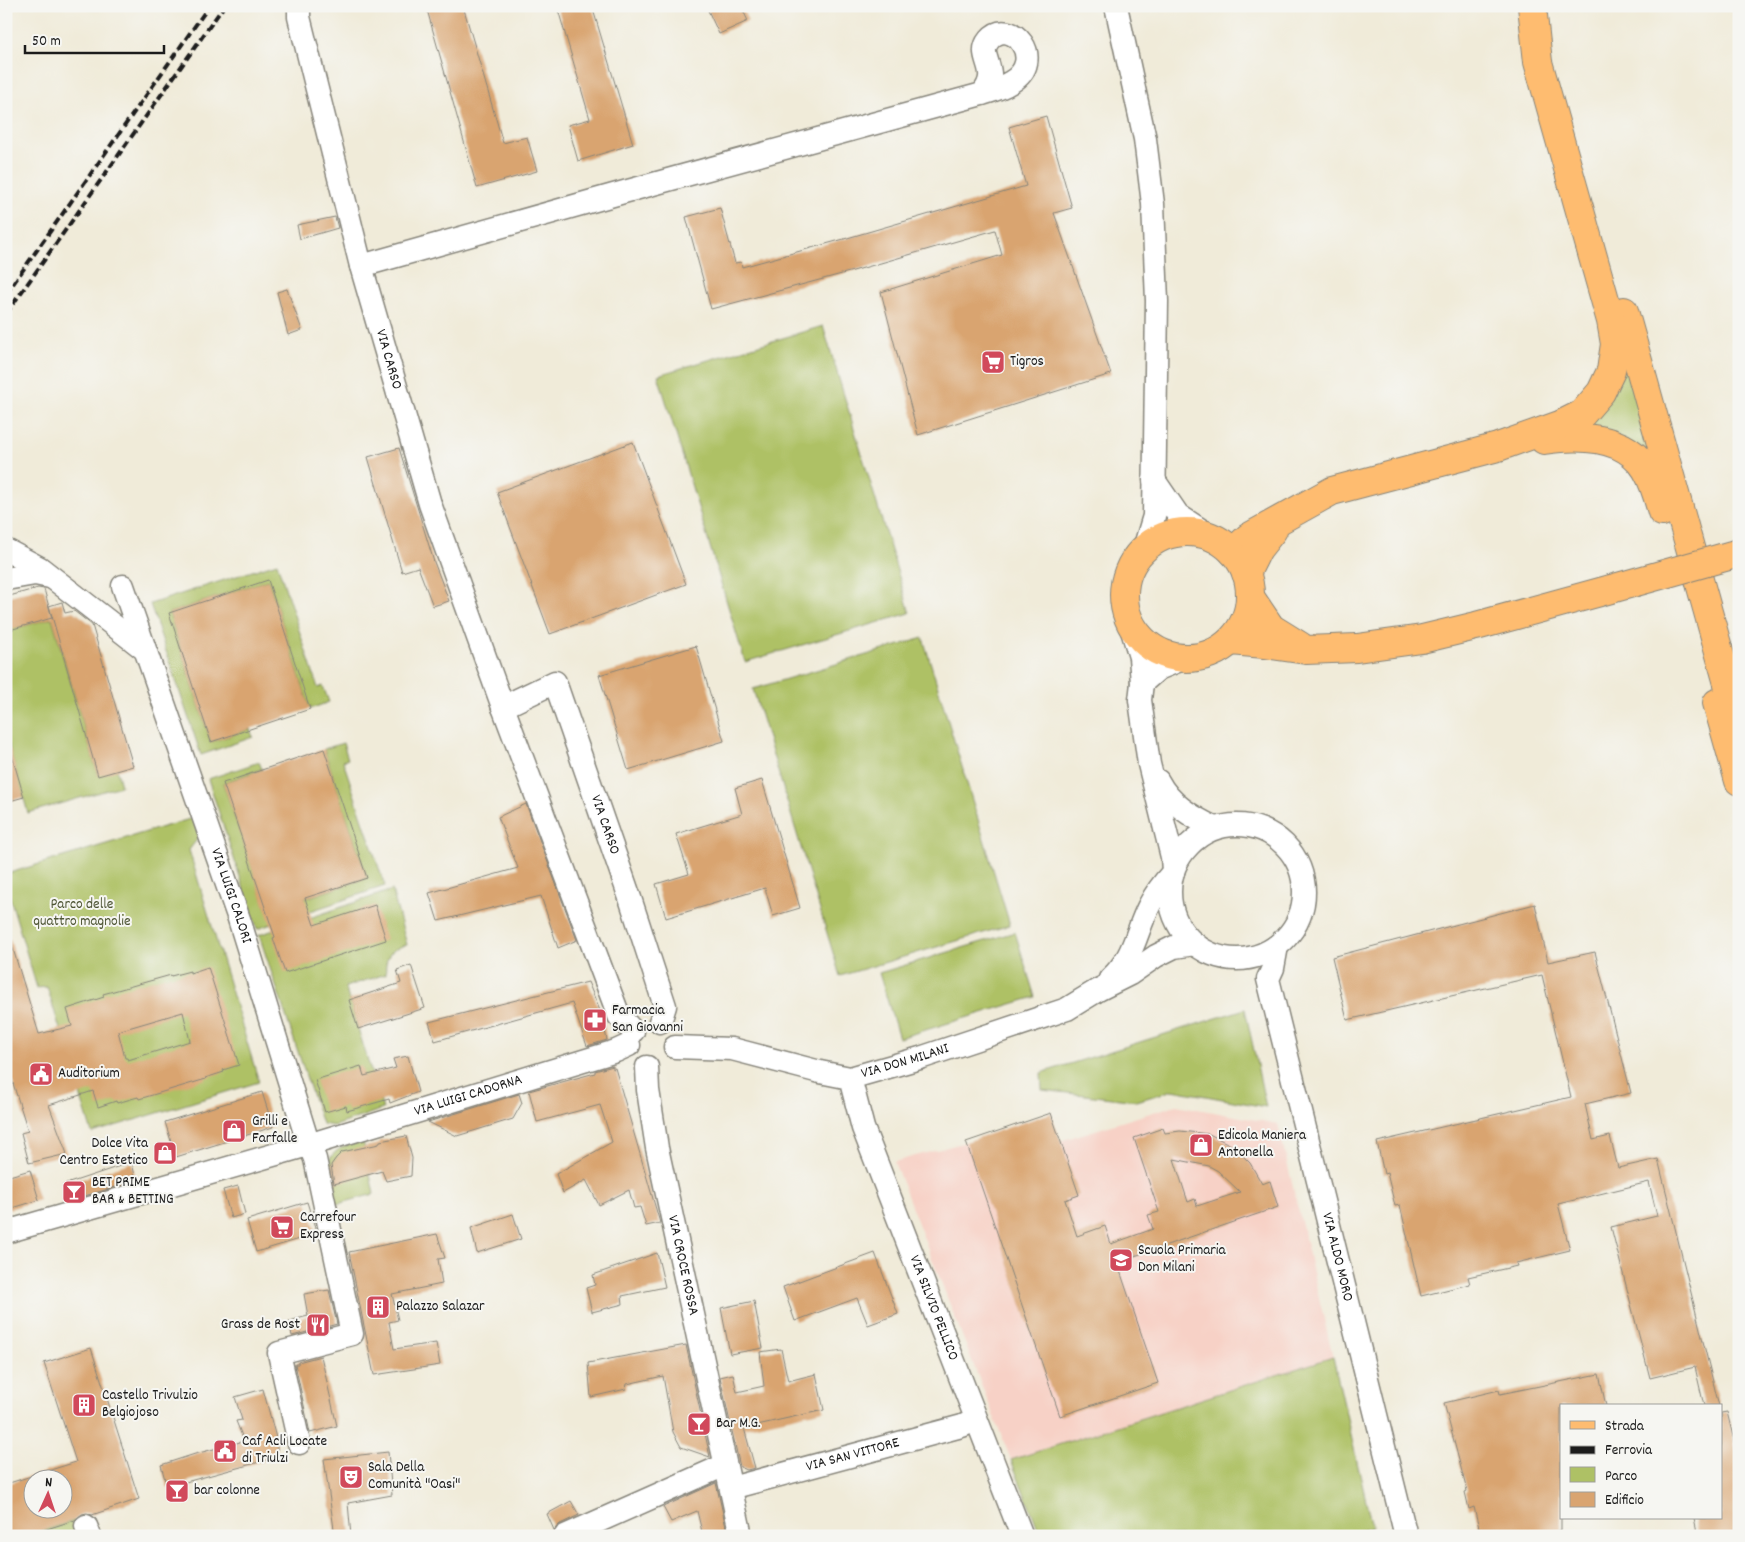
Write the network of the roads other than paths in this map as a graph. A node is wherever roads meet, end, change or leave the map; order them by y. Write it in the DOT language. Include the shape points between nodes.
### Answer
graph roads {
  1 [pos="299,6"];
  2 [pos="1116,6"];
  3 [pos="1532,6"];
  4 [pos="1538,6"];
  5 [pos="982,94"];
  6 [pos="361,266"];
  7 [pos="1498,447"];
  8 [pos="1668,469"];
  9 [pos="1154,480"];
  10 [pos="1144,549"];
  11 [pos="6,550"];
  12 [pos="1739,553"];
  13 [pos="1236,565"];
  14 [pos="53,578"];
  15 [pos="6,579"];
  16 [pos="123,586"];
  17 [pos="1128,617"];
  18 [pos="1230,641"];
  19 [pos="144,649"];
  20 [pos="1306,650"];
  21 [pos="1185,658"];
  22 [pos="1739,660"];
  23 [pos="1142,684"];
  24 [pos="503,707"];
  25 [pos="1739,723"];
  26 [pos="1149,764"];
  27 [pos="1739,781"];
  28 [pos="1215,828"];
  29 [pos="1173,871"];
  30 [pos="1195,944"];
  31 [pos="1277,946"];
  32 [pos="1237,959"];
  33 [pos="1268,979"];
  34 [pos="1098,990"];
  35 [pos="660,1022"];
  36 [pos="631,1038"];
  37 [pos="675,1047"];
  38 [pos="647,1067"];
  39 [pos="850,1078"];
  40 [pos="308,1145"];
  41 [pos="6,1232"];
  42 [pos="976,1420"];
  43 [pos="298,1443"];
  44 [pos="725,1465"];
  45 [pos="730,1488"];
  46 [pos="1405,1535"];
  47 [pos="565,1536"];
  48 [pos="741,1536"];
  49 [pos="1022,1536"];
  1 -- 6 [label="street, VIA CARSO" via="299,17"];
  2 -- 9 [label="street" via="1145,139 1153,204 1157,301"];
  3 -- 7 [label="main road" via="1538,62 1615,344 1611,371 1601,392 1582,414 1560,426"];
  4 -- 8 [label="main road"];
  5 -- 6 [label="street"];
  6 -- 24 [label="street, VIA CARSO" via="430,504"];
  7 -- 13 [label="main road" via="1332,492 1282,518 1258,549"];
  7 -- 27 [label="main road" via="1578,437 1607,441 1629,452 1646,468 1654,484"];
  8 -- 22 [label="main road" via="1707,550"];
  8 -- 25 [label="main road"];
  9 -- 10 [label="street" via="1154,516"];
  9 -- 13 [label="street" via="1178,515"];
  10 -- 13 [label="main road" via="1177,533 1195,533"];
  10 -- 17 [label="main road" via="1136,558 1126,581"];
  11 -- 14 [label="street"];
  12 -- 20 [label="main road, bridge" via="1422,639 1357,648"];
  13 -- 18 [label="main road" via="1245,621"];
  13 -- 20 [label="main road" via="1271,628"];
  14 -- 15 [label="street" via="35,574"];
  14 -- 19 [label="street"];
  16 -- 19 [label="street, VIA LUIGI CALORI"];
  17 -- 21 [label="main road" via="1151,646"];
  17 -- 23 [label="street" via="1140,657"];
  18 -- 20 [label="main road"];
  18 -- 21 [label="main road" via="1210,654"];
  19 -- 40 [label="street, VIA LUIGI CALORI" via="239,919"];
  21 -- 23 [label="street" via="1158,669"];
  23 -- 26 [label="street" via="1140,700"];
  24 -- 35 [label="street, VIA CARSO" via="555,682 665,1006"];
  24 -- 36 [label="street, VIA CARSO" via="619,1016"];
  26 -- 28 [label="street" via="1175,804"];
  26 -- 29 [label="street"];
  28 -- 29 [label="street" via="1189,845"];
  28 -- 31 [label="street" via="1243,825 1261,829 1277,838 1296,858 1303,875 1304,904 1293,930"];
  29 -- 30 [label="street" via="1170,891 1173,911 1181,929"];
  29 -- 34 [label="street, VIA DON MILANI" via="1149,905 1137,940 1121,968"];
  30 -- 32 [label="street" via="1212,954"];
  30 -- 34 [label="street, VIA DON MILANI" via="1174,947"];
  31 -- 32 [label="street" via="1262,954"];
  31 -- 33 [label="street"];
  32 -- 33 [label="street"];
  33 -- 46 [label="street, VIA ALDO MORO"];
  34 -- 39 [label="street, VIA DON MILANI" via="1067,1009"];
  35 -- 36 [label="street" via="638,1025"];
  35 -- 37 [label="street" via="672,1032"];
  36 -- 38 [label="street" via="630,1052 634,1059"];
  36 -- 40 [label="street, VIA LUIGI CADORNA" via="616,1051"];
  37 -- 38 [label="street" via="669,1061"];
  37 -- 39 [label="street, VIA DON MILANI" via="732,1049"];
  38 -- 44 [label="street, VIA CROCE ROSSA" via="657,1148"];
  39 -- 42 [label="street, VIA SILVIO PELLICO" via="863,1128"];
  40 -- 41 [label="street, VIA LUIGI CADORNA"];
  40 -- 43 [label="street, VIA LUIGI CALORI" via="315,1159 352,1334 279,1353"];
  42 -- 45 [label="street, VIA SAN VITTORE"];
  42 -- 49 [label="street, VIA SILVIO PELLICO"];
  44 -- 45 [label="street, VIA CROCE ROSSA"];
  44 -- 47 [label="street"];
  45 -- 48 [label="street, VIA CROCE ROSSA"];
}
